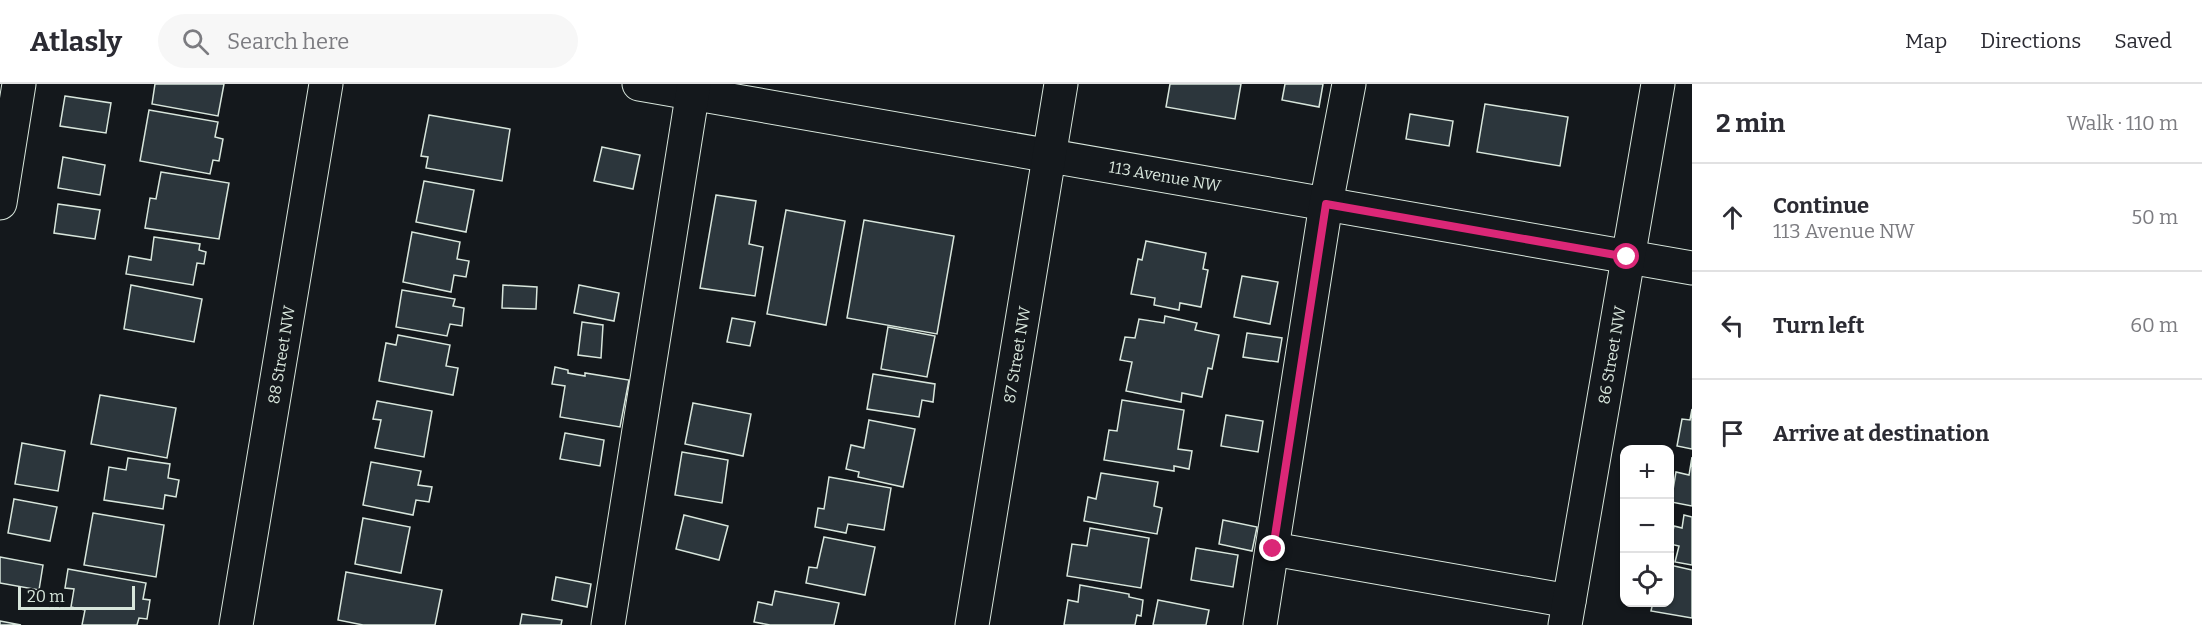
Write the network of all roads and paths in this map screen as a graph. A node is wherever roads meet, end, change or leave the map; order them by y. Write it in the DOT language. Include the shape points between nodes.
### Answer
graph roads {
  1 [pos="19,84"];
  2 [pos="326,84"];
  3 [pos="639,84"];
  4 [pos="1061,84"];
  5 [pos="1349,84"];
  6 [pos="1658,84"];
  7 [pos="693,89"];
  8 [pos="1048,155"];
  9 [pos="0,203"];
  10 [pos="1326,204"];
  11 [pos="1627,257"];
  12 [pos="1692,268"];
  13 [pos="1273,549"];
  14 [pos="1567,613"];
  15 [pos="236,625"];
  16 [pos="608,625"];
  17 [pos="972,625"];
  18 [pos="1260,625"];
  1 -- 9 [label="street"];
  2 -- 15 [label="street, 88 Street NW"];
  3 -- 7 [label="street, 113 Avenue NW"];
  4 -- 8 [label="street, 87 Street NW"];
  5 -- 10 [label="street"];
  6 -- 11 [label="street, 86 Street NW"];
  7 -- 8 [label="street, 113 Avenue NW"];
  7 -- 16 [label="street"];
  8 -- 10 [label="street, 113 Avenue NW"];
  8 -- 17 [label="street, 87 Street NW"];
  10 -- 11 [label="street, 113 Avenue NW"];
  10 -- 13 [label="street"];
  11 -- 12 [label="street, 113 Avenue NW"];
  11 -- 14 [label="street, 86 Street NW"];
  13 -- 14 [label="street"];
  13 -- 18 [label="street"];
}
